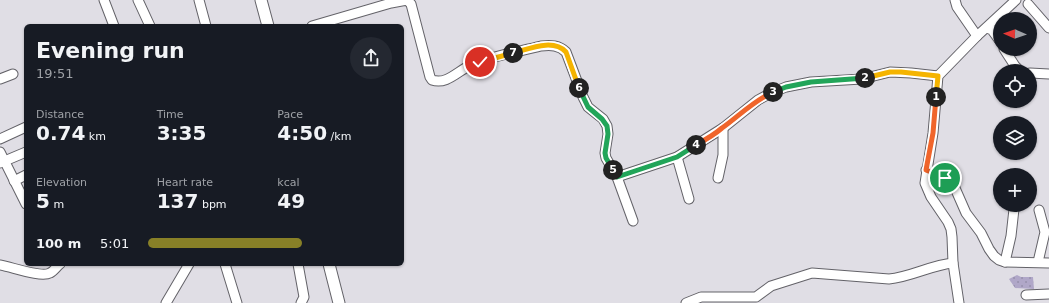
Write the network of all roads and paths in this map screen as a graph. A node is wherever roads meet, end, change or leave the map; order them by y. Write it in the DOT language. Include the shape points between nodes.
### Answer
graph roads {
  1 [pos="104,0"];
  2 [pos="138,0"];
  3 [pos="199,0"];
  4 [pos="261,0"];
  5 [pos="955,0"];
  6 [pos="1015,1"];
  7 [pos="390,2"];
  8 [pos="1032,2"];
  9 [pos="113,24"];
  10 [pos="149,24"];
  11 [pos="205,24"];
  12 [pos="267,24"];
  13 [pos="318,24"];
  14 [pos="987,28"];
  15 [pos="1049,28"];
  16 [pos="993,31"];
  17 [pos="977,36"];
  18 [pos="1037,73"];
  19 [pos="13,74"];
  20 [pos="1049,74"];
  21 [pos="938,76"];
  22 [pos="0,79"];
  23 [pos="24,128"];
  24 [pos="723,128"];
  25 [pos="0,139"];
  26 [pos="0,152"];
  27 [pos="24,153"];
  28 [pos="677,157"];
  29 [pos="2,162"];
  30 [pos="926,170"];
  31 [pos="24,176"];
  32 [pos="617,177"];
  33 [pos="718,178"];
  34 [pos="14,181"];
  35 [pos="689,199"];
  36 [pos="24,200"];
  37 [pos="1039,210"];
  38 [pos="1014,212"];
  39 [pos="633,221"];
  40 [pos="1005,262"];
  41 [pos="1038,262"];
  42 [pos="953,263"];
  43 [pos="1049,263"];
  44 [pos="0,265"];
  45 [pos="57,266"];
  46 [pos="188,266"];
  47 [pos="226,266"];
  48 [pos="298,266"];
  49 [pos="330,266"];
  50 [pos="1049,294"];
  51 [pos="1026,295"];
  52 [pos="166,303"];
  53 [pos="237,303"];
  54 [pos="301,303"];
  55 [pos="339,303"];
  56 [pos="686,303"];
  57 [pos="959,303"];
  1 -- 9 [label="street"];
  2 -- 10 [label="street"];
  3 -- 11 [label="street"];
  4 -- 12 [label="main road"];
  5 -- 17 [label="street"];
  6 -- 8 [label="street"];
  6 -- 14 [label="street"];
  7 -- 13 [label="street"];
  7 -- 32 [label="street" via="406,0 411,4 430,77 437,82 452,77 468,66 489,59 540,46 562,48 566,52 582,97 607,126 605,153"];
  8 -- 15 [label="street"];
  14 -- 16 [label="street"];
  14 -- 17 [label="street"];
  17 -- 21 [label="street"];
  18 -- 20 [label="street"];
  19 -- 22 [label="street"];
  21 -- 24 [label="street" via="890,72 862,79 811,82 786,87 758,100"];
  21 -- 30 [label="street" via="933,133"];
  23 -- 25 [label="street"];
  24 -- 28 [label="street"];
  24 -- 33 [label="street" via="723,155"];
  26 -- 29 [label="street"];
  27 -- 29 [label="street"];
  28 -- 32 [label="street"];
  28 -- 35 [label="street"];
  29 -- 34 [label="street"];
  30 -- 40 [label="street" via="949,181 989,249 994,256"];
  30 -- 42 [label="street" via="925,183 951,229"];
  31 -- 34 [label="street"];
  32 -- 39 [label="street"];
  34 -- 36 [label="street"];
  37 -- 41 [label="street" via="1045,232"];
  38 -- 40 [label="street"];
  40 -- 41 [label="street"];
  41 -- 43 [label="street"];
  42 -- 56 [label="street" via="902,278 889,279 812,273 771,286 756,297 701,298"];
  42 -- 57 [label="street"];
  44 -- 45 [label="street" via="45,274"];
  46 -- 52 [label="street"];
  47 -- 53 [label="street"];
  48 -- 54 [label="street" via="304,297"];
  49 -- 55 [label="main road"];
  50 -- 51 [label="street"];
}
